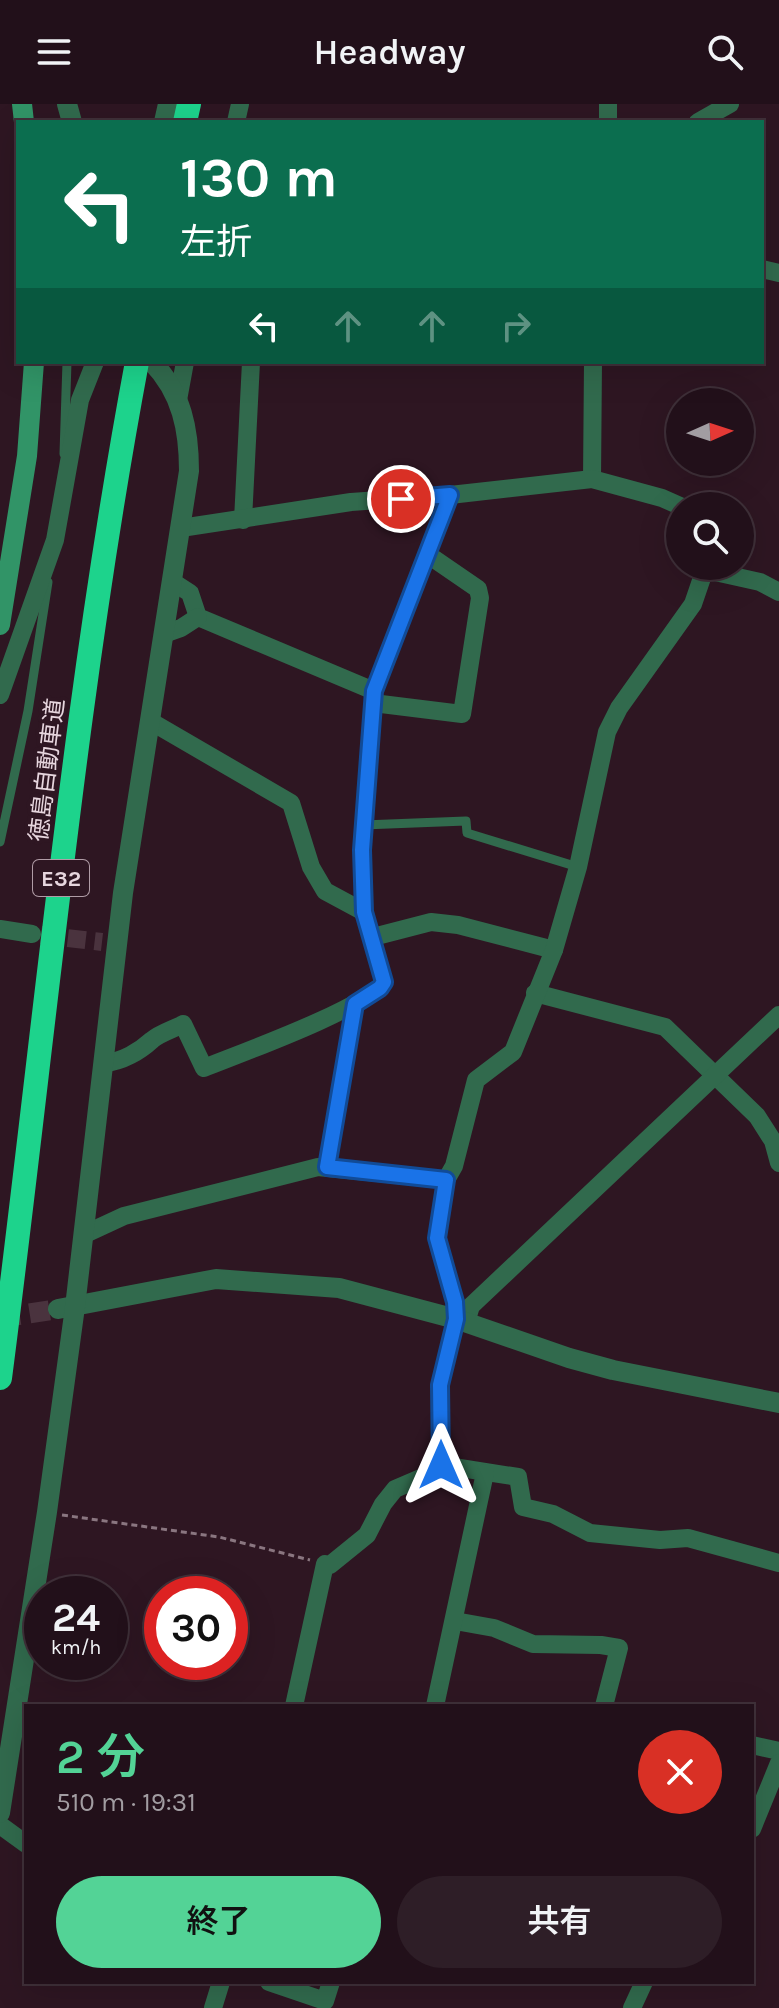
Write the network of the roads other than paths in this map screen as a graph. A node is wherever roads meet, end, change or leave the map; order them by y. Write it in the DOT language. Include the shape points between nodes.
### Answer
graph roads {
  1 [pos="730,104"];
  2 [pos="702,120"];
  3 [pos="34,364"];
  4 [pos="67,364"];
  5 [pos="94,364"];
  6 [pos="154,364"];
  7 [pos="185,364"];
  8 [pos="251,364"];
  9 [pos="593,364"];
  10 [pos="135,371"];
  11 [pos="178,400"];
  12 [pos="592,479"];
  13 [pos="65,480"];
  14 [pos="450,495"];
  15 [pos="666,500"];
  16 [pos="243,520"];
  17 [pos="181,528"];
  18 [pos="427,554"];
  19 [pos="47,559"];
  20 [pos="702,580"];
  21 [pos="752,580"];
  22 [pos="173,582"];
  23 [pos="779,592"];
  24 [pos="198,617"];
  25 [pos="0,625"];
  26 [pos="164,634"];
  27 [pos="0,695"];
  28 [pos="373,697"];
  29 [pos="150,721"];
  30 [pos="363,825"];
  31 [pos="0,842"];
  32 [pos="578,867"];
  33 [pos="364,912"];
  34 [pos="0,929"];
  35 [pos="32,934"];
  36 [pos="373,937"];
  37 [pos="554,950"];
  38 [pos="535,993"];
  39 [pos="355,1004"];
  40 [pos="779,1015"];
  41 [pos="104,1063"];
  42 [pos="715,1075"];
  43 [pos="779,1163"];
  44 [pos="327,1167"];
  45 [pos="446,1180"];
  46 [pos="83,1235"];
  47 [pos="67,1308"];
  48 [pos="461,1320"];
  49 [pos="0,1378"];
  50 [pos="779,1403"];
  51 [pos="441,1465"];
  52 [pos="485,1473"];
  53 [pos="779,1563"];
  54 [pos="455,1621"];
  55 [pos="294,1704"];
  56 [pos="435,1704"];
  57 [pos="605,1704"];
  58 [pos="754,1745"];
  59 [pos="779,1751"];
  60 [pos="779,1763"];
  61 [pos="0,1813"];
  62 [pos="754,1824"];
  63 [pos="0,1825"];
  64 [pos="24,1843"];
  65 [pos="220,1984"];
  66 [pos="275,1984"];
  67 [pos="330,1984"];
  68 [pos="643,1984"];
  69 [pos="213,2008"];
  70 [pos="632,2008"];
  1 -- 2 [label="street"];
  3 -- 25 [label="main road" via="27,456"];
  4 -- 13 [label="lane"];
  5 -- 13 [label="street" via="80,400"];
  6 -- 11 [label="street"];
  7 -- 11 [label="street"];
  8 -- 16 [label="street"];
  9 -- 12 [label="street"];
  10 -- 49 [label="highway, 徳島自動車道 / E32" via="76,763"];
  11 -- 17 [label="street" via="189,453"];
  12 -- 14 [label="street"];
  12 -- 15 [label="street"];
  13 -- 19 [label="street"];
  14 -- 16 [label="street" via="351,502"];
  14 -- 18 [label="street"];
  16 -- 17 [label="street"];
  17 -- 22 [label="street"];
  18 -- 28 [label="street"];
  18 -- 28 [label="street" via="478,589 480,598 462,714"];
  19 -- 27 [label="street"];
  19 -- 31 [label="lane" via="28,711"];
  20 -- 32 [label="street" via="693,604 607,732"];
  21 -- 23 [label="street"];
  22 -- 24 [label="street" via="190,593"];
  22 -- 26 [label="street"];
  24 -- 26 [label="street"];
  24 -- 28 [label="street"];
  26 -- 29 [label="street"];
  28 -- 30 [label="street"];
  29 -- 33 [label="street" via="291,803 311,867 325,891"];
  29 -- 41 [label="street" via="110,943"];
  30 -- 32 [label="lane" via="466,821 467,833"];
  30 -- 33 [label="street"];
  32 -- 37 [label="street"];
  33 -- 36 [label="street"];
  34 -- 35 [label="street"];
  36 -- 37 [label="street" via="431,922"];
  36 -- 39 [label="street" via="384,982"];
  37 -- 38 [label="street"];
  38 -- 42 [label="street" via="665,1027"];
  38 -- 45 [label="street" via="513,1052 476,1080"];
  39 -- 41 [label="street" via="204,1068 183,1024 148,1046"];
  39 -- 44 [label="street"];
  40 -- 42 [label="street"];
  41 -- 46 [label="street"];
  42 -- 43 [label="street" via="757,1116"];
  42 -- 48 [label="street"];
  44 -- 45 [label="street"];
  44 -- 46 [label="street" via="124,1216"];
  45 -- 48 [label="street" via="437,1238"];
  46 -- 47 [label="street"];
  47 -- 48 [label="street" via="216,1279 339,1288"];
  47 -- 61 [label="street" via="47,1512"];
  48 -- 50 [label="street" via="613,1370"];
  48 -- 51 [label="street" via="440,1385"];
  51 -- 52 [label="street"];
  51 -- 55 [label="street" via="395,1489 367,1535 325,1564"];
  52 -- 53 [label="street" via="518,1477 523,1507 553,1514 590,1533 688,1538"];
  52 -- 54 [label="street"];
  54 -- 56 [label="street"];
  54 -- 57 [label="street" via="494,1628 533,1644 619,1648"];
  58 -- 59 [label="street"];
  60 -- 62 [label="street"];
  63 -- 64 [label="street"];
  65 -- 69 [label="street"];
  66 -- 67 [label="street" via="325,2001"];
  68 -- 70 [label="street"];
}
